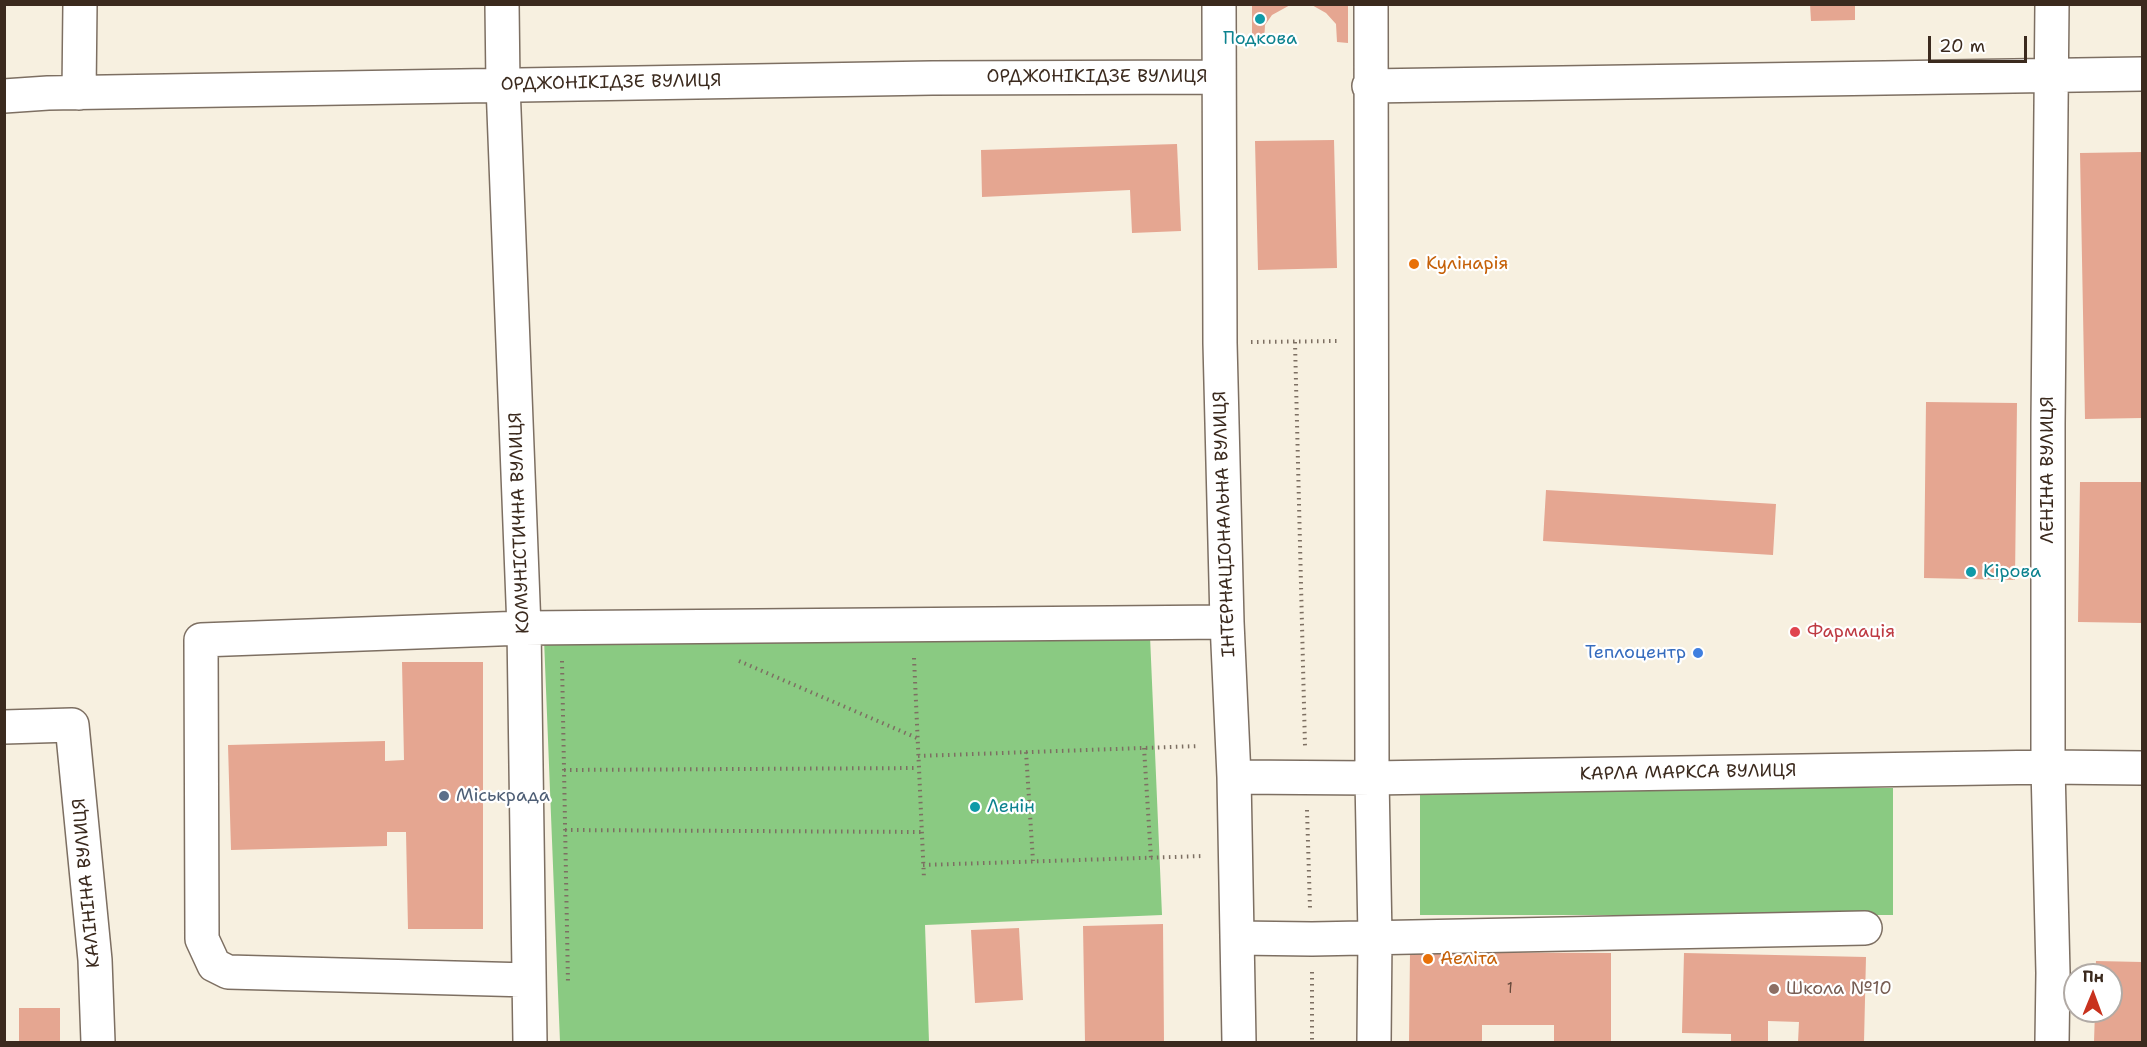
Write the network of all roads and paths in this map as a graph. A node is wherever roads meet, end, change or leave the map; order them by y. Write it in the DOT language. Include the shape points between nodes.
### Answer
graph roads {
  1 [pos="80,4"];
  2 [pos="502,4"];
  3 [pos="1219,4"];
  4 [pos="1371,4"];
  5 [pos="2052,4"];
  6 [pos="2142,74"];
  7 [pos="2051,75"];
  8 [pos="1218,77"];
  9 [pos="503,85"];
  10 [pos="1370,86"];
  11 [pos="79,93"];
  12 [pos="4,96"];
  13 [pos="1371,341"];
  14 [pos="1295,342"];
  15 [pos="1220,343"];
  16 [pos="1227,622"];
  17 [pos="912,624"];
  18 [pos="524,628"];
  19 [pos="561,652"];
  20 [pos="737,660"];
  21 [pos="4,727"];
  22 [pos="917,738"];
  23 [pos="1232,744"];
  24 [pos="1144,748"];
  25 [pos="1026,752"];
  26 [pos="918,756"];
  27 [pos="2048,767"];
  28 [pos="918,768"];
  29 [pos="2142,768"];
  30 [pos="564,770"];
  31 [pos="1234,777"];
  32 [pos="1305,778"];
  33 [pos="1372,778"];
  34 [pos="565,830"];
  35 [pos="921,832"];
  36 [pos="1236,855"];
  37 [pos="1151,858"];
  38 [pos="1033,861"];
  39 [pos="923,865"];
  40 [pos="924,879"];
  41 [pos="1865,928"];
  42 [pos="1375,937"];
  43 [pos="1237,938"];
  44 [pos="1312,939"];
  45 [pos="529,980"];
  46 [pos="568,983"];
  47 [pos="98,1042"];
  48 [pos="530,1042"];
  49 [pos="1239,1042"];
  50 [pos="1312,1042"];
  51 [pos="1374,1042"];
  52 [pos="2052,1042"];
  1 -- 11 [label="street"];
  2 -- 9 [label="street, КОМУНІСТИЧНА ВУЛИЦЯ"];
  3 -- 8 [label="street, ІНТЕРНАЦІОНАЛЬНА ВУЛИЦЯ"];
  4 -- 10 [label="street"];
  5 -- 7 [label="street, ЛЕНІНА ВУЛИЦЯ"];
  6 -- 7 [label="street"];
  7 -- 10 [label="street"];
  7 -- 27 [label="street, ЛЕНІНА ВУЛИЦЯ"];
  8 -- 9 [label="street, ОРДЖОНІКІДЗЕ ВУЛИЦЯ"];
  8 -- 15 [label="street, ІНТЕРНАЦІОНАЛЬНА ВУЛИЦЯ"];
  9 -- 11 [label="street, ОРДЖОНІКІДЗЕ ВУЛИЦЯ"];
  9 -- 18 [label="street, КОМУНІСТИЧНА ВУЛИЦЯ"];
  10 -- 13 [label="street"];
  11 -- 12 [label="street, ОРДЖОНІКІДЗЕ ВУЛИЦЯ"];
  13 -- 14 [label="path"];
  13 -- 33 [label="street"];
  14 -- 15 [label="path"];
  14 -- 32 [label="path"];
  15 -- 16 [label="street, ІНТЕРНАЦІОНАЛЬНА ВУЛИЦЯ"];
  16 -- 17 [label="street"];
  16 -- 23 [label="street, ІНТЕРНАЦІОНАЛЬНА ВУЛИЦЯ"];
  17 -- 18 [label="street"];
  17 -- 22 [label="path"];
  18 -- 45 [label="street, КОМУНІСТИЧНА ВУЛИЦЯ"];
  18 -- 45 [label="street" via="201,640 202,939 214,965 228,972"];
  19 -- 30 [label="path"];
  20 -- 22 [label="path"];
  21 -- 47 [label="street, КАЛІНІНА ВУЛИЦЯ" via="72,725 95,960"];
  22 -- 26 [label="path"];
  23 -- 24 [label="path"];
  23 -- 31 [label="street, ІНТЕРНАЦІОНАЛЬНА ВУЛИЦЯ"];
  24 -- 25 [label="path"];
  24 -- 37 [label="path"];
  25 -- 26 [label="path"];
  25 -- 38 [label="path"];
  26 -- 28 [label="path"];
  27 -- 29 [label="street, КАРЛА МАРКСА ВУЛИЦЯ"];
  27 -- 33 [label="street, КАРЛА МАРКСА ВУЛИЦЯ"];
  27 -- 52 [label="street, ЛЕНІНА ВУЛИЦЯ"];
  28 -- 30 [label="path"];
  28 -- 39 [label="path"];
  30 -- 34 [label="path"];
  31 -- 32 [label="street, КАРЛА МАРКСА ВУЛИЦЯ"];
  31 -- 36 [label="street, ІНТЕРНАЦІОНАЛЬНА ВУЛИЦЯ"];
  32 -- 33 [label="street, КАРЛА МАРКСА ВУЛИЦЯ"];
  32 -- 44 [label="path"];
  33 -- 42 [label="street"];
  34 -- 35 [label="path"];
  34 -- 46 [label="path"];
  36 -- 37 [label="path"];
  36 -- 43 [label="street, ІНТЕРНАЦІОНАЛЬНА ВУЛИЦЯ"];
  37 -- 38 [label="path"];
  38 -- 39 [label="path"];
  39 -- 40 [label="path"];
  41 -- 42 [label="street"];
  42 -- 44 [label="street"];
  42 -- 51 [label="street"];
  43 -- 44 [label="street"];
  43 -- 49 [label="street, ІНТЕРНАЦІОНАЛЬНА ВУЛИЦЯ"];
  44 -- 50 [label="path"];
  45 -- 48 [label="street, КОМУНІСТИЧНА ВУЛИЦЯ"];
}
